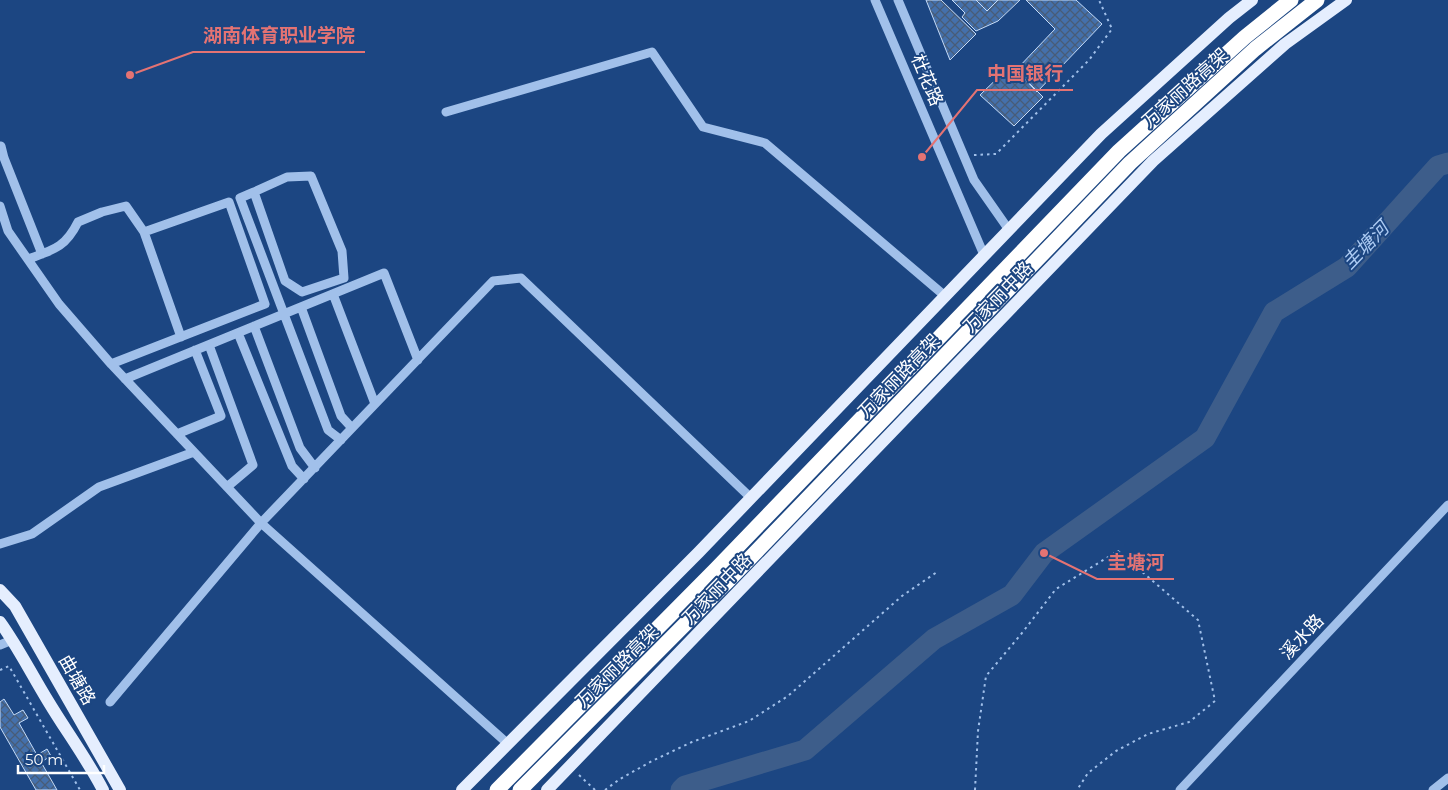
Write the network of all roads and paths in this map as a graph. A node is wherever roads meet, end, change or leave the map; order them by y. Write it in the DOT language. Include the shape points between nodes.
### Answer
graph roads {
  1 [pos="875,0"];
  2 [pos="898,0"];
  3 [pos="1100,0"];
  4 [pos="1252,0"];
  5 [pos="1291,0"];
  6 [pos="1317,0"];
  7 [pos="1346,0"];
  8 [pos="446,112"];
  9 [pos="1,146"];
  10 [pos="974,155"];
  11 [pos="254,192"];
  12 [pos="240,198"];
  13 [pos="229,202"];
  14 [pos="0,206"];
  15 [pos="1009,230"];
  16 [pos="4,232"];
  17 [pos="144,232"];
  18 [pos="42,254"];
  19 [pos="984,255"];
  20 [pos="28,259"];
  21 [pos="333,294"];
  22 [pos="945,296"];
  23 [pos="301,306"];
  24 [pos="284,314"];
  25 [pos="254,326"];
  26 [pos="238,333"];
  27 [pos="181,337"];
  28 [pos="209,345"];
  29 [pos="195,350"];
  30 [pos="418,360"];
  31 [pos="111,364"];
  32 [pos="125,379"];
  33 [pos="376,404"];
  34 [pos="233,411"];
  35 [pos="221,416"];
  36 [pos="352,428"];
  37 [pos="177,434"];
  38 [pos="341,440"];
  39 [pos="194,452"];
  40 [pos="315,468"];
  41 [pos="304,479"];
  42 [pos="227,487"];
  43 [pos="751,498"];
  44 [pos="1448,505"];
  45 [pos="261,523"];
  46 [pos="0,544"];
  47 [pos="938,572"];
  48 [pos="0,590"];
  49 [pos="0,623"];
  50 [pos="12,640"];
  51 [pos="0,645"];
  52 [pos="0,670"];
  53 [pos="110,702"];
  54 [pos="508,744"];
  55 [pos="570,766"];
  56 [pos="1448,778"];
  57 [pos="80,790"];
  58 [pos="103,790"];
  59 [pos="120,790"];
  60 [pos="462,790"];
  61 [pos="497,790"];
  62 [pos="520,790"];
  63 [pos="547,790"];
  64 [pos="595,790"];
  65 [pos="605,790"];
  66 [pos="975,790"];
  67 [pos="1077,790"];
  68 [pos="1180,790"];
  69 [pos="1433,790"];
  1 -- 19 [label="street, 杜花路"];
  2 -- 15 [label="street, 杜花路" via="974,180"];
  3 -- 10 [label="path" via="1112,29 1089,60 996,154"];
  4 -- 15 [label="main road" via="1101,134"];
  5 -- 61 [label="highway, 万家丽路高架" via="1245,37 1119,151 716,569"];
  6 -- 62 [label="highway, 万家丽路高架" via="1256,49 1130,163 728,581"];
  7 -- 55 [label="main road, 万家丽中路" via="1285,44 1153,161"];
  8 -- 22 [label="street" via="652,52 703,127 765,143"];
  9 -- 18 [label="street"];
  11 -- 11 [label="street" via="285,282 302,292 344,278 342,251 312,176 287,177"];
  11 -- 12 [label="street"];
  12 -- 13 [label="street"];
  12 -- 24 [label="street"];
  13 -- 17 [label="street"];
  13 -- 27 [label="street" via="265,304"];
  14 -- 16 [label="street"];
  15 -- 19 [label="main road"];
  16 -- 20 [label="street"];
  17 -- 18 [label="street" via="126,206 78,222 72,235 59,247"];
  17 -- 27 [label="street"];
  18 -- 20 [label="street"];
  19 -- 22 [label="main road"];
  20 -- 31 [label="street" via="59,304"];
  21 -- 23 [label="street"];
  21 -- 30 [label="street" via="384,273"];
  21 -- 33 [label="street"];
  22 -- 43 [label="main road"];
  23 -- 24 [label="street"];
  23 -- 36 [label="street" via="341,416"];
  24 -- 25 [label="street"];
  24 -- 38 [label="street" via="328,430"];
  25 -- 26 [label="street"];
  25 -- 40 [label="street" via="300,448"];
  26 -- 28 [label="street"];
  26 -- 41 [label="street" via="292,466"];
  27 -- 31 [label="street"];
  28 -- 29 [label="street"];
  28 -- 34 [label="street"];
  29 -- 32 [label="street"];
  29 -- 35 [label="street"];
  30 -- 33 [label="street"];
  30 -- 43 [label="street" via="493,281 521,278"];
  31 -- 32 [label="street"];
  32 -- 37 [label="street"];
  33 -- 36 [label="street"];
  34 -- 35 [label="street"];
  34 -- 42 [label="street" via="253,465"];
  35 -- 37 [label="street"];
  36 -- 38 [label="street"];
  37 -- 39 [label="street"];
  38 -- 40 [label="street"];
  39 -- 42 [label="street"];
  39 -- 46 [label="street" via="99,487 32,534"];
  40 -- 41 [label="street"];
  41 -- 45 [label="street"];
  42 -- 45 [label="street"];
  43 -- 54 [label="main road"];
  44 -- 68 [label="street, 溪水路"];
  45 -- 53 [label="street"];
  45 -- 54 [label="street"];
  47 -- 65 [label="path" via="902,596 788,696 749,721 652,761"];
  48 -- 59 [label="main road, 曲塘路" via="15,606"];
  49 -- 50 [label="main road, 曲塘路"];
  50 -- 51 [label="street"];
  50 -- 58 [label="main road, 曲塘路"];
  52 -- 57 [label="path" via="9,666"];
  54 -- 60 [label="main road"];
  55 -- 63 [label="main road, 万家丽中路"];
  55 -- 64 [label="path"];
  56 -- 69 [label="street"];
  66 -- 67 [label="path" via="978,731 986,676 1056,589 1118,551 1198,620 1215,701 1189,722 1148,734 1116,751 1088,773"];
}
